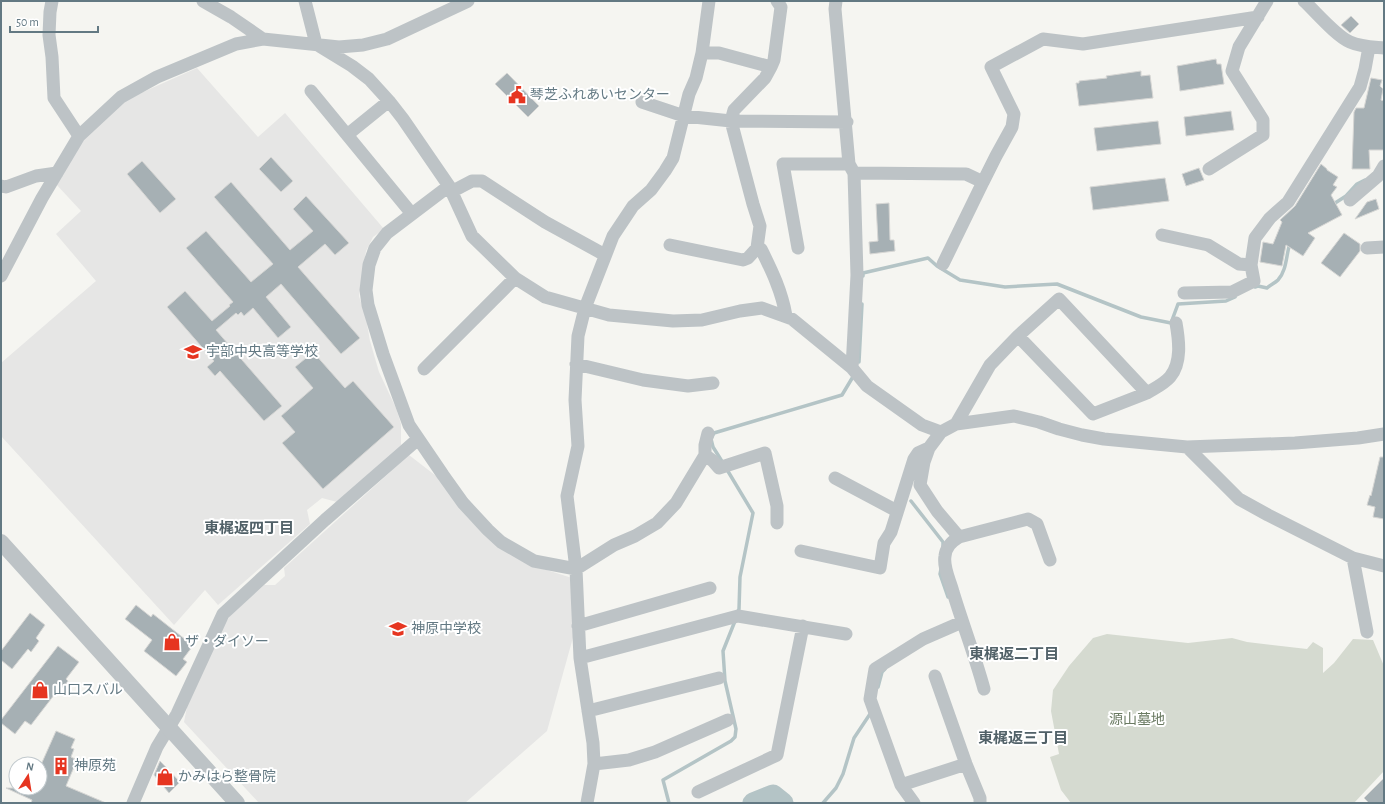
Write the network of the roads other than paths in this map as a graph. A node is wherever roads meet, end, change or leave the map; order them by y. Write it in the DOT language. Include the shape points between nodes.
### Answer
graph roads {
  1 [pos="52,1"];
  2 [pos="203,1"];
  3 [pos="305,1"];
  4 [pos="468,1"];
  5 [pos="709,1"];
  6 [pos="777,1"];
  7 [pos="836,1"];
  8 [pos="1267,1"];
  9 [pos="1304,1"];
  10 [pos="1258,17"];
  11 [pos="263,39"];
  12 [pos="316,44"];
  13 [pos="1384,48"];
  14 [pos="1369,50"];
  15 [pos="702,53"];
  16 [pos="1384,56"];
  17 [pos="771,67"];
  18 [pos="311,91"];
  19 [pos="389,101"];
  20 [pos="642,102"];
  21 [pos="684,116"];
  22 [pos="731,121"];
  23 [pos="847,122"];
  24 [pos="79,136"];
  25 [pos="347,136"];
  26 [pos="851,168"];
  27 [pos="1209,170"];
  28 [pos="57,173"];
  29 [pos="1382,173"];
  30 [pos="983,182"];
  31 [pos="1,186"];
  32 [pos="450,189"];
  33 [pos="1350,200"];
  34 [pos="412,214"];
  35 [pos="1162,235"];
  36 [pos="670,245"];
  37 [pos="1384,247"];
  38 [pos="756,248"];
  39 [pos="798,248"];
  40 [pos="1367,248"];
  41 [pos="605,255"];
  42 [pos="942,264"];
  43 [pos="1251,265"];
  44 [pos="1,276"];
  45 [pos="515,278"];
  46 [pos="1184,293"];
  47 [pos="585,308"];
  48 [pos="786,316"];
  49 [pos="1176,323"];
  50 [pos="1018,336"];
  51 [pos="576,364"];
  52 [pos="852,368"];
  53 [pos="424,369"];
  54 [pos="713,383"];
  55 [pos="1147,393"];
  56 [pos="956,424"];
  57 [pos="942,432"];
  58 [pos="708,433"];
  59 [pos="1384,434"];
  60 [pos="418,439"];
  61 [pos="1187,447"];
  62 [pos="929,448"];
  63 [pos="705,455"];
  64 [pos="835,478"];
  65 [pos="897,511"];
  66 [pos="777,523"];
  67 [pos="959,537"];
  68 [pos="1,542"];
  69 [pos="801,551"];
  70 [pos="1353,558"];
  71 [pos="1050,560"];
  72 [pos="1384,566"];
  73 [pos="576,569"];
  74 [pos="710,588"];
  75 [pos="962,622"];
  76 [pos="578,626"];
  77 [pos="803,626"];
  78 [pos="1367,632"];
  79 [pos="846,634"];
  80 [pos="580,658"];
  81 [pos="935,676"];
  82 [pos="719,678"];
  83 [pos="984,689"];
  84 [pos="588,711"];
  85 [pos="728,720"];
  86 [pos="169,728"];
  87 [pos="594,764"];
  88 [pos="966,764"];
  89 [pos="901,785"];
  90 [pos="698,792"];
  91 [pos="133,803"];
  92 [pos="237,803"];
  93 [pos="587,803"];
  94 [pos="914,803"];
  95 [pos="980,803"];
  1 -- 24 [label="street" via="49,35 54,98"];
  2 -- 11 [label="street"];
  3 -- 12 [label="street"];
  4 -- 12 [label="street" via="387,39 364,45"];
  5 -- 15 [label="street"];
  6 -- 17 [label="street" via="781,8"];
  7 -- 23 [label="street"];
  8 -- 10 [label="street"];
  9 -- 14 [label="street" via="1349,42"];
  10 -- 27 [label="street" via="1239,47 1232,71 1262,120 1263,135"];
  10 -- 30 [label="street" via="1083,44 1043,39 991,67 1014,114 1012,127"];
  11 -- 12 [label="street"];
  11 -- 24 [label="street" via="236,44 157,77 121,97"];
  12 -- 19 [label="street" via="369,79"];
  13 -- 14 [label="street"];
  14 -- 16 [label="street"];
  14 -- 43 [label="street" via="1360,87 1288,202 1270,218 1255,238"];
  15 -- 17 [label="street" via="719,53"];
  15 -- 21 [label="street"];
  17 -- 22 [label="street" via="765,78 734,110"];
  18 -- 25 [label="street"];
  19 -- 25 [label="street"];
  19 -- 32 [label="street"];
  20 -- 21 [label="street"];
  21 -- 22 [label="street"];
  21 -- 41 [label="street" via="673,158 651,190 633,206 613,236"];
  22 -- 23 [label="street"];
  22 -- 38 [label="street" via="760,226"];
  23 -- 26 [label="street"];
  24 -- 28 [label="street"];
  25 -- 34 [label="street"];
  26 -- 30 [label="street" via="966,174"];
  26 -- 39 [label="street" via="783,164"];
  26 -- 52 [label="street" via="857,275"];
  28 -- 31 [label="street" via="36,176 6,187"];
  28 -- 44 [label="street"];
  29 -- 33 [label="street"];
  30 -- 42 [label="street"];
  32 -- 34 [label="street"];
  32 -- 41 [label="street" via="472,181 482,181 546,222"];
  32 -- 45 [label="street" via="472,236"];
  34 -- 60 [label="street" via="387,232 375,248 369,265 366,290 383,354 404,413"];
  35 -- 43 [label="street" via="1208,245 1239,264"];
  36 -- 38 [label="street" via="743,260"];
  37 -- 40 [label="street"];
  38 -- 48 [label="street" via="761,249 775,278"];
  41 -- 47 [label="street"];
  43 -- 46 [label="street" via="1254,281 1232,292"];
  45 -- 47 [label="street" via="545,297"];
  45 -- 53 [label="street"];
  47 -- 48 [label="street" via="609,315 673,321 702,320 762,308"];
  47 -- 51 [label="street" via="578,336"];
  48 -- 52 [label="street"];
  49 -- 55 [label="street" via="1179,346 1176,367 1171,376"];
  50 -- 55 [label="street" via="1093,414"];
  50 -- 55 [label="street" via="1058,299"];
  50 -- 56 [label="street" via="990,365"];
  51 -- 54 [label="street" via="643,380 688,386"];
  51 -- 73 [label="street" via="578,446 567,496"];
  52 -- 57 [label="street" via="867,386 922,425"];
  56 -- 57 [label="street"];
  56 -- 61 [label="street" via="1014,416 1104,439"];
  57 -- 62 [label="street"];
  58 -- 63 [label="street"];
  59 -- 61 [label="street" via="1295,443"];
  60 -- 73 [label="street" via="463,503 501,542 534,561"];
  60 -- 86 [label="street" via="223,614"];
  61 -- 70 [label="street" via="1239,499"];
  62 -- 65 [label="street" via="918,453 914,459"];
  62 -- 67 [label="street" via="920,485"];
  63 -- 66 [label="street" via="719,468 765,453 777,506"];
  63 -- 73 [label="street" via="676,503 657,523 614,545"];
  64 -- 65 [label="street"];
  65 -- 69 [label="street" via="891,532 884,543 880,568"];
  67 -- 71 [label="street" via="1028,519 1037,524"];
  67 -- 75 [label="street" via="949,544 945,566"];
  68 -- 86 [label="street"];
  70 -- 72 [label="street"];
  70 -- 78 [label="street"];
  73 -- 76 [label="street"];
  74 -- 76 [label="street"];
  75 -- 83 [label="street" via="975,655"];
  75 -- 89 [label="street" via="923,639 875,669 870,699"];
  76 -- 80 [label="street"];
  77 -- 79 [label="street"];
  77 -- 80 [label="street" via="738,616"];
  77 -- 90 [label="street" via="777,755"];
  80 -- 84 [label="street"];
  81 -- 88 [label="street"];
  82 -- 84 [label="street"];
  84 -- 87 [label="street" via="594,744"];
  85 -- 87 [label="street" via="655,752 629,760"];
  86 -- 91 [label="street" via="157,747"];
  86 -- 92 [label="street"];
  87 -- 93 [label="street"];
  88 -- 89 [label="street"];
  88 -- 95 [label="street"];
  89 -- 94 [label="street"];
}
